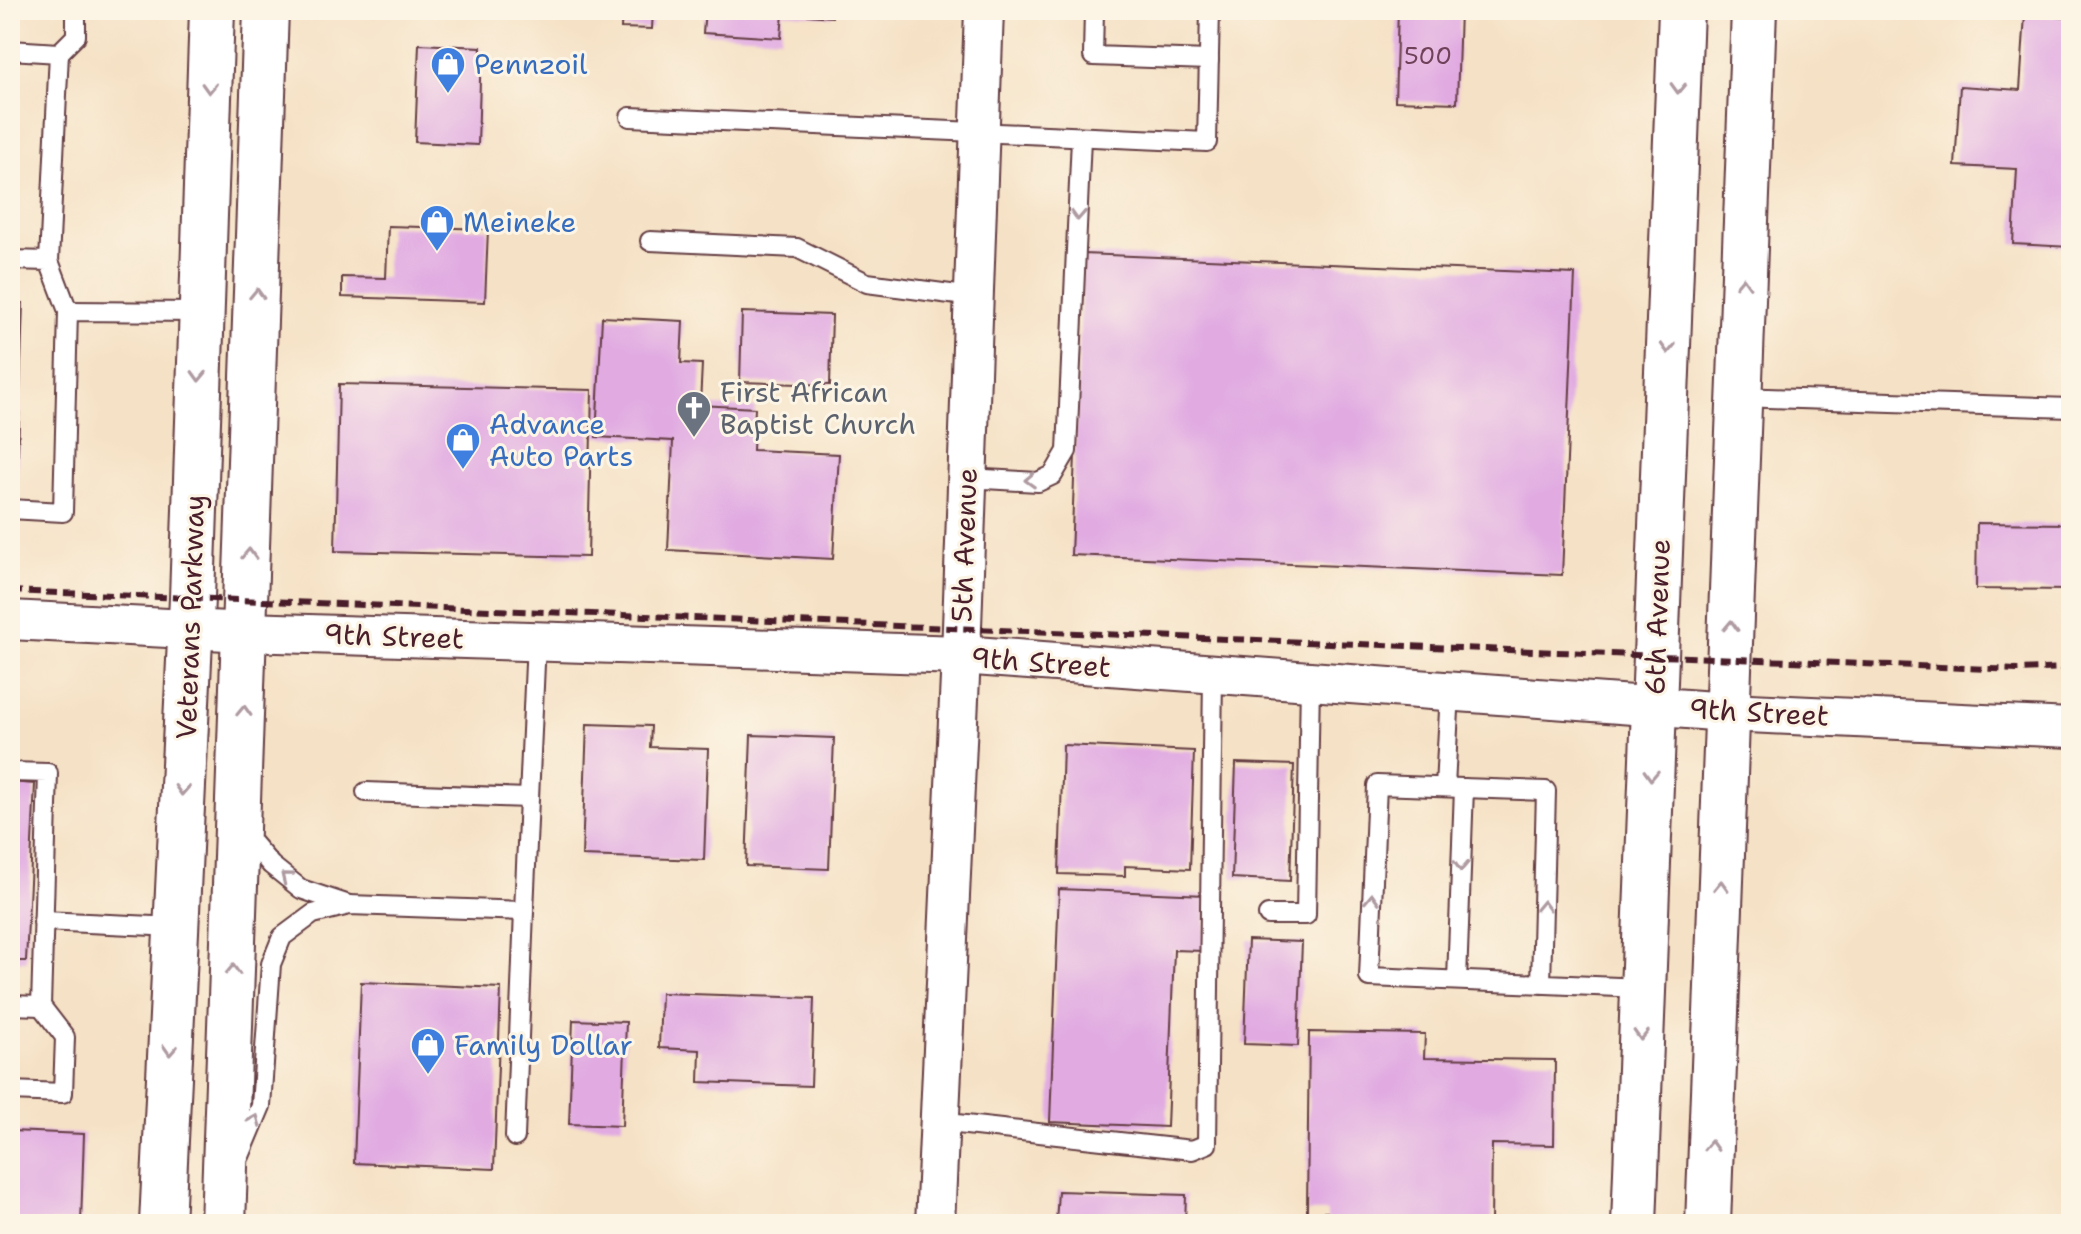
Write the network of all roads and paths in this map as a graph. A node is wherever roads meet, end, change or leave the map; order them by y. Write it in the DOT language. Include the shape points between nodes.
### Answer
graph roads {
  1 [pos="76,10"];
  2 [pos="212,10"];
  3 [pos="266,10"];
  4 [pos="984,10"];
  5 [pos="1094,10"];
  6 [pos="1210,10"];
  7 [pos="1681,10"];
  8 [pos="1754,10"];
  9 [pos="10,50"];
  10 [pos="59,53"];
  11 [pos="1209,60"];
  12 [pos="630,117"];
  13 [pos="979,133"];
  14 [pos="1081,138"];
  15 [pos="650,241"];
  16 [pos="10,260"];
  17 [pos="49,261"];
  18 [pos="973,297"];
  19 [pos="68,311"];
  20 [pos="201,312"];
  21 [pos="1739,397"];
  22 [pos="2071,408"];
  23 [pos="967,478"];
  24 [pos="10,509"];
  25 [pos="10,620"];
  26 [pos="190,629"];
  27 [pos="247,632"];
  28 [pos="536,641"];
  29 [pos="961,655"];
  30 [pos="1213,674"];
  31 [pos="1310,681"];
  32 [pos="1450,691"];
  33 [pos="1654,706"];
  34 [pos="1727,712"];
  35 [pos="2071,728"];
  36 [pos="10,772"];
  37 [pos="1455,788"];
  38 [pos="366,792"];
  39 [pos="529,798"];
  40 [pos="239,827"];
  41 [pos="349,905"];
  42 [pos="524,911"];
  43 [pos="1268,915"];
  44 [pos="43,921"];
  45 [pos="176,927"];
  46 [pos="1457,980"];
  47 [pos="1541,984"];
  48 [pos="1643,988"];
  49 [pos="10,1005"];
  50 [pos="41,1006"];
  51 [pos="10,1091"];
  52 [pos="939,1122"];
  53 [pos="515,1137"];
  54 [pos="224,1208"];
  55 [pos="162,1224"];
  56 [pos="935,1224"];
  57 [pos="1634,1224"];
  58 [pos="1708,1224"];
  1 -- 10 [label="lane" via="76,36"];
  2 -- 20 [label="main road, Veterans Parkway, one-way"];
  27 -- 3 [label="main road, Veterans Parkway, one-way"];
  4 -- 13 [label="street, 5th Avenue"];
  5 -- 11 [label="lane" via="1093,56"];
  6 -- 11 [label="lane"];
  7 -- 33 [label="main road, 6th Avenue, one-way"];
  21 -- 8 [label="main road, one-way"];
  9 -- 10 [label="lane"];
  10 -- 17 [label="lane"];
  11 -- 14 [label="lane" via="1207,142"];
  12 -- 13 [label="lane"];
  13 -- 14 [label="lane"];
  13 -- 18 [label="street, 5th Avenue"];
  14 -- 23 [label="lane, one-way" via="1067,451 1053,475 1038,482"];
  15 -- 18 [label="lane" via="797,248 867,283"];
  16 -- 17 [label="lane"];
  17 -- 19 [label="lane"];
  18 -- 23 [label="street, 5th Avenue"];
  19 -- 20 [label="lane"];
  19 -- 24 [label="lane" via="63,512"];
  20 -- 26 [label="main road, Veterans Parkway, one-way"];
  21 -- 22 [label="lane"];
  34 -- 21 [label="main road, one-way"];
  23 -- 29 [label="street, 5th Avenue"];
  25 -- 26 [label="street, 9th Street"];
  26 -- 27 [label="street, 9th Street"];
  26 -- 45 [label="main road, Veterans Parkway, one-way"];
  27 -- 28 [label="street, 9th Street"];
  40 -- 27 [label="main road, Veterans Parkway, one-way"];
  28 -- 29 [label="street, 9th Street"];
  28 -- 39 [label="lane"];
  29 -- 30 [label="street, 9th Street"];
  29 -- 52 [label="street, 5th Avenue"];
  30 -- 31 [label="street, 9th Street"];
  30 -- 52 [label="lane" via="1207,1144 1192,1150"];
  31 -- 32 [label="street, 9th Street"];
  31 -- 43 [label="lane" via="1306,915"];
  32 -- 33 [label="street, 9th Street"];
  32 -- 37 [label="lane"];
  33 -- 34 [label="street, 9th Street"];
  33 -- 48 [label="main road, 6th Avenue, one-way"];
  34 -- 35 [label="street, 9th Street"];
  58 -- 34 [label="main road, one-way"];
  36 -- 44 [label="lane" via="48,773"];
  37 -- 46 [label="lane, one-way"];
  46 -- 37 [label="lane, one-way" via="1369,977 1377,785"];
  47 -- 37 [label="lane, one-way" via="1546,791"];
  38 -- 39 [label="lane"];
  39 -- 42 [label="lane"];
  41 -- 40 [label="lane, one-way" via="301,889 271,865"];
  54 -- 40 [label="main road, Veterans Parkway, one-way"];
  41 -- 42 [label="lane"];
  54 -- 41 [label="lane, one-way" via="261,1106 271,964 282,937 313,914"];
  42 -- 53 [label="lane"];
  44 -- 45 [label="lane"];
  44 -- 50 [label="lane"];
  45 -- 55 [label="main road, Veterans Parkway, one-way"];
  46 -- 47 [label="lane"];
  47 -- 48 [label="lane"];
  48 -- 57 [label="main road, 6th Avenue, one-way"];
  49 -- 50 [label="lane"];
  50 -- 51 [label="lane" via="65,1037 63,1093"];
  52 -- 56 [label="street, 5th Avenue"];
}
